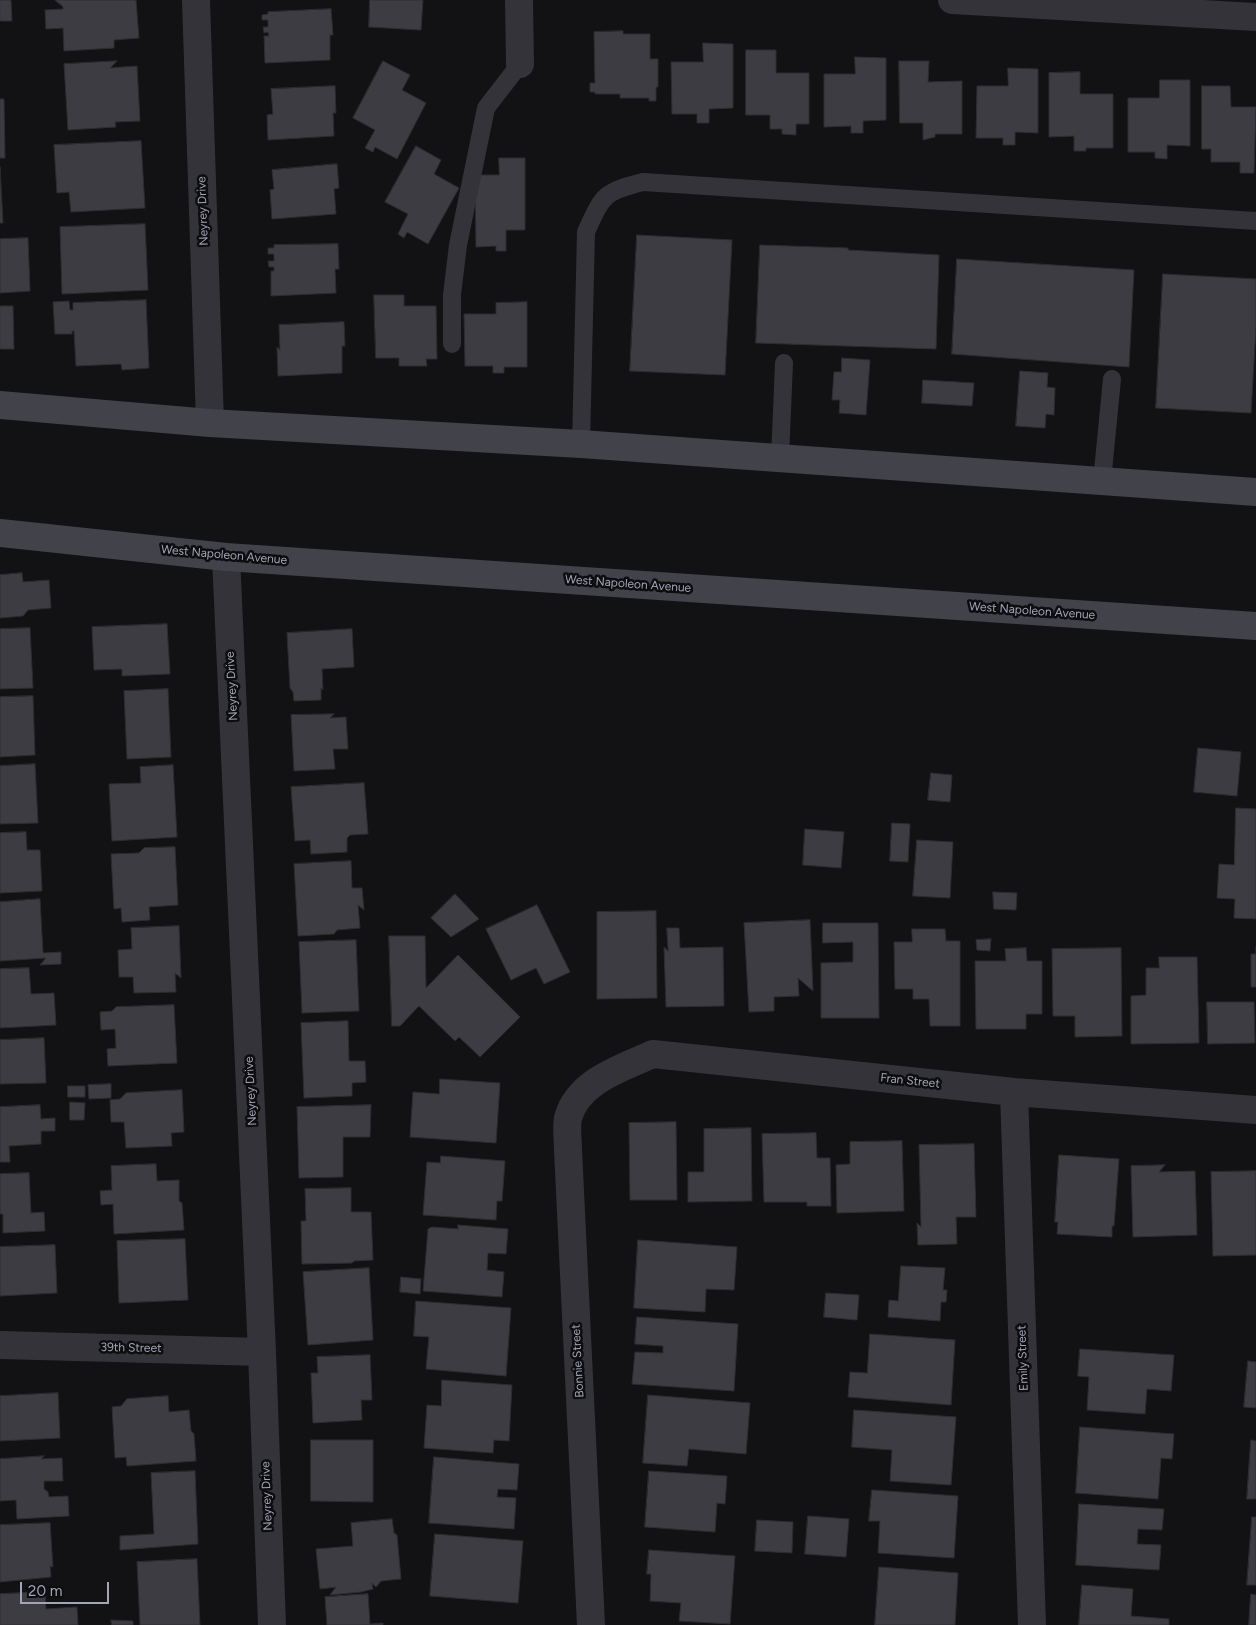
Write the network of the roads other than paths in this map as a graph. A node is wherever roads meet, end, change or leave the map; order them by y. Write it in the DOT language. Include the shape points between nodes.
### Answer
graph roads {
  1 [pos="196,0"];
  2 [pos="519,0"];
  3 [pos="952,0"];
  4 [pos="1256,17"];
  5 [pos="520,64"];
  6 [pos="1256,221"];
  7 [pos="452,344"];
  8 [pos="784,363"];
  9 [pos="1112,379"];
  10 [pos="0,405"];
  11 [pos="210,423"];
  12 [pos="581,444"];
  13 [pos="780,458"];
  14 [pos="1102,481"];
  15 [pos="1256,492"];
  16 [pos="0,533"];
  17 [pos="226,557"];
  18 [pos="1256,626"];
  19 [pos="1014,1092"];
  20 [pos="577,1099"];
  21 [pos="1256,1110"];
  22 [pos="0,1345"];
  23 [pos="262,1352"];
  24 [pos="272,1625"];
  25 [pos="591,1625"];
  26 [pos="1032,1625"];
  1 -- 11 [label="street, Neyrey Drive"];
  2 -- 5 [label="street"];
  3 -- 4 [label="street"];
  5 -- 7 [label="lane" via="486,108 458,245 452,295"];
  6 -- 12 [label="lane" via="643,182 616,189 600,201 586,232"];
  8 -- 13 [label="lane"];
  9 -- 14 [label="lane"];
  10 -- 11 [label="main road"];
  11 -- 12 [label="main road"];
  12 -- 13 [label="main road"];
  13 -- 14 [label="main road"];
  14 -- 15 [label="main road"];
  16 -- 17 [label="main road, West Napoleon Avenue"];
  17 -- 18 [label="main road, West Napoleon Avenue"];
  17 -- 23 [label="street, Neyrey Drive"];
  19 -- 20 [label="street, Fran Street" via="653,1054 601,1077"];
  19 -- 21 [label="street, Fran Street"];
  19 -- 26 [label="street, Emily Street"];
  20 -- 25 [label="street, Bonnie Street" via="568,1119 568,1150"];
  22 -- 23 [label="street, 39th Street"];
  23 -- 24 [label="street, Neyrey Drive"];
}
